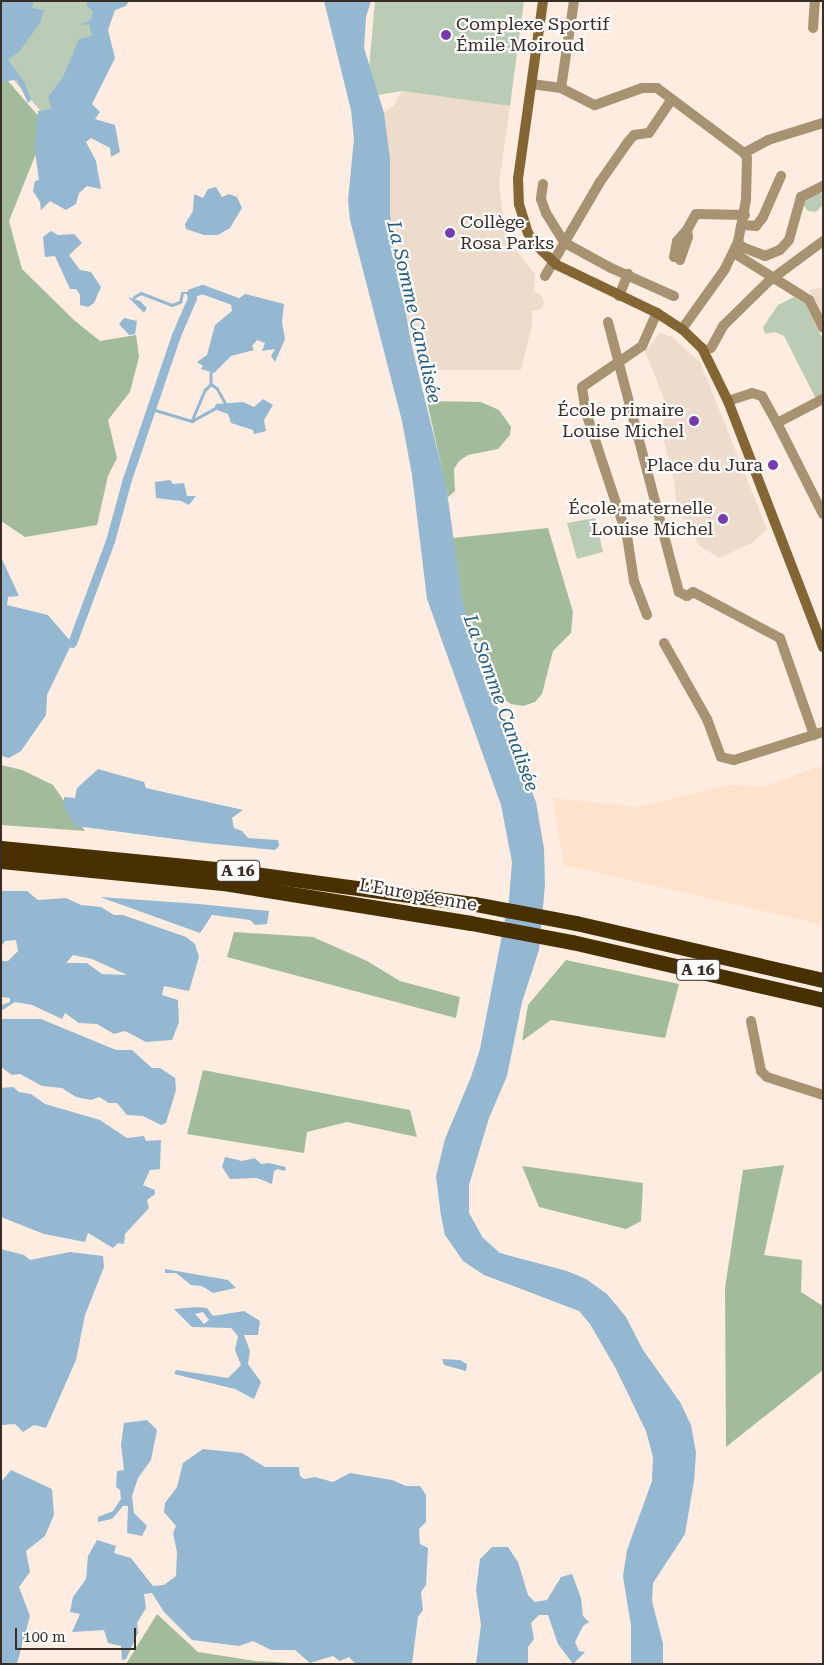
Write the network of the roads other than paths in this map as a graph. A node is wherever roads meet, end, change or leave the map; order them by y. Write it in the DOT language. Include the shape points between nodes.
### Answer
graph roads {
  1 [pos="543,1"];
  2 [pos="574,1"];
  3 [pos="815,1"];
  4 [pos="813,28"];
  5 [pos="532,84"];
  6 [pos="561,88"];
  7 [pos="672,100"];
  8 [pos="823,123"];
  9 [pos="744,153"];
  10 [pos="781,176"];
  11 [pos="543,184"];
  12 [pos="823,186"];
  13 [pos="744,220"];
  14 [pos="738,242"];
  15 [pos="823,242"];
  16 [pos="565,243"];
  17 [pos="734,253"];
  18 [pos="677,258"];
  19 [pos="553,261"];
  20 [pos="628,274"];
  21 [pos="545,276"];
  22 [pos="774,277"];
  23 [pos="619,296"];
  24 [pos="674,296"];
  25 [pos="657,313"];
  26 [pos="608,322"];
  27 [pos="684,327"];
  28 [pos="823,328"];
  29 [pos="700,340"];
  30 [pos="710,348"];
  31 [pos="620,361"];
  32 [pos="726,398"];
  33 [pos="823,399"];
  34 [pos="777,423"];
  35 [pos="823,514"];
  36 [pos="647,615"];
  37 [pos="820,633"];
  38 [pos="664,643"];
  39 [pos="823,648"];
  40 [pos="819,733"];
  41 [pos="1,848"];
  42 [pos="1,861"];
  43 [pos="823,980"];
  44 [pos="823,1000"];
  45 [pos="751,1021"];
  46 [pos="823,1095"];
  1 -- 5 [label="street"];
  2 -- 6 [label="street"];
  3 -- 4 [label="street"];
  5 -- 6 [label="street"];
  5 -- 19 [label="street" via="518,178 519,204 534,243"];
  6 -- 7 [label="street" via="595,105 650,86"];
  7 -- 9 [label="street"];
  7 -- 16 [label="street" via="649,133 634,135 628,142 600,182"];
  8 -- 9 [label="street" via="768,140"];
  9 -- 13 [label="street" via="747,158"];
  10 -- 13 [label="street" via="756,226"];
  11 -- 16 [label="street" via="541,200 546,214"];
  12 -- 14 [label="street" via="806,192 802,197 789,240 780,250 766,256 742,247"];
  13 -- 14 [label="street"];
  13 -- 18 [label="street" via="696,214 677,241"];
  14 -- 17 [label="street"];
  15 -- 22 [label="street"];
  16 -- 19 [label="street"];
  16 -- 20 [label="street"];
  17 -- 22 [label="street"];
  17 -- 27 [label="street"];
  19 -- 21 [label="street"];
  19 -- 23 [label="street"];
  20 -- 23 [label="street"];
  20 -- 24 [label="street"];
  22 -- 28 [label="street" via="808,300"];
  22 -- 30 [label="street" via="724,325"];
  23 -- 25 [label="street"];
  25 -- 27 [label="street"];
  25 -- 31 [label="street" via="642,346"];
  26 -- 31 [label="street"];
  27 -- 29 [label="street"];
  29 -- 30 [label="street"];
  29 -- 32 [label="street"];
  30 -- 32 [label="street"];
  31 -- 36 [label="street" via="587,382 582,387 582,395 627,536 634,581"];
  31 -- 40 [label="street" via="679,592 687,596 693,592 780,638"];
  32 -- 34 [label="street" via="752,393 762,396"];
  32 -- 37 [label="street"];
  33 -- 34 [label="street"];
  34 -- 35 [label="street"];
  37 -- 39 [label="street"];
  38 -- 40 [label="street" via="707,718 721,757 734,760"];
  41 -- 43 [label="highway, L'Européenne / A 16" via="226,870 474,904 576,923"];
  42 -- 44 [label="highway, L'Européenne / A 16" via="230,884 471,923 572,942"];
  45 -- 46 [label="street" via="761,1071 767,1077"];
}
